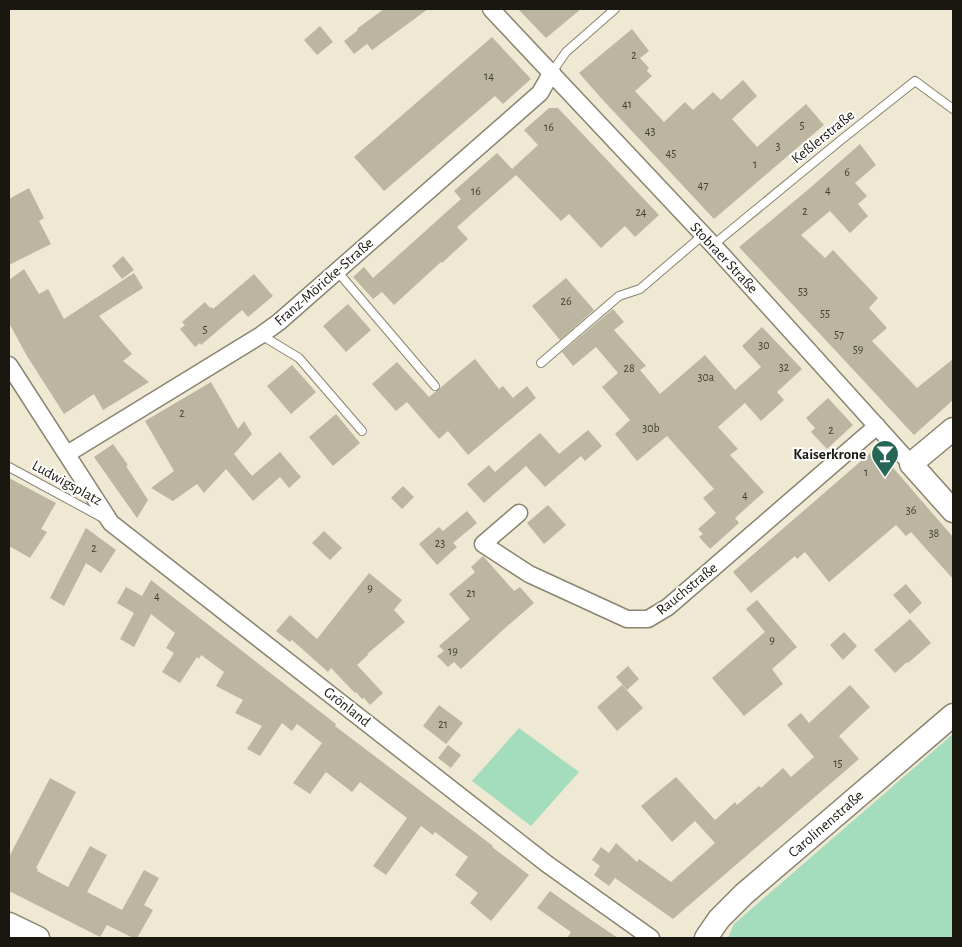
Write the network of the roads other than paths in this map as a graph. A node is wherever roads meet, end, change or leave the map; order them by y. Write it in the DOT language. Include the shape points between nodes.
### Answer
graph roads {
  1 [pos="492,9"];
  2 [pos="615,9"];
  3 [pos="552,72"];
  4 [pos="953,109"];
  5 [pos="708,240"];
  6 [pos="337,271"];
  7 [pos="260,335"];
  8 [pos="541,363"];
  9 [pos="9,365"];
  10 [pos="435,386"];
  11 [pos="877,426"];
  12 [pos="953,428"];
  13 [pos="362,431"];
  14 [pos="66,454"];
  15 [pos="911,464"];
  16 [pos="9,467"];
  17 [pos="953,511"];
  18 [pos="520,513"];
  19 [pos="111,523"];
  20 [pos="953,715"];
  21 [pos="9,924"];
  22 [pos="38,938"];
  23 [pos="651,938"];
  24 [pos="706,938"];
  1 -- 3 [label="street, Stobraer Straße"];
  2 -- 3 [label="lane" via="566,52"];
  3 -- 5 [label="street, Stobraer Straße"];
  3 -- 6 [label="street, Franz-Möricke-Straße" via="540,93"];
  4 -- 5 [label="lane, Keßlerstraße" via="915,81"];
  5 -- 8 [label="lane" via="640,289 619,296"];
  5 -- 11 [label="street, Stobraer Straße"];
  6 -- 7 [label="street, Franz-Möricke-Straße" via="280,322"];
  6 -- 10 [label="lane"];
  7 -- 13 [label="lane" via="299,358"];
  7 -- 14 [label="street, Franz-Möricke-Straße"];
  9 -- 14 [label="street, Grönland"];
  11 -- 15 [label="street, Stobraer Straße"];
  11 -- 18 [label="street, Rauchstraße" via="668,607 648,619 627,619 529,574 483,544"];
  12 -- 15 [label="street"];
  14 -- 19 [label="street, Grönland"];
  15 -- 17 [label="street, Stobraer Straße"];
  16 -- 19 [label="lane, Ludwigsplatz"];
  19 -- 23 [label="street, Grönland" via="547,864"];
  20 -- 24 [label="street, Carolinenstraße" via="744,894 719,919"];
  21 -- 22 [label="street"];
}
